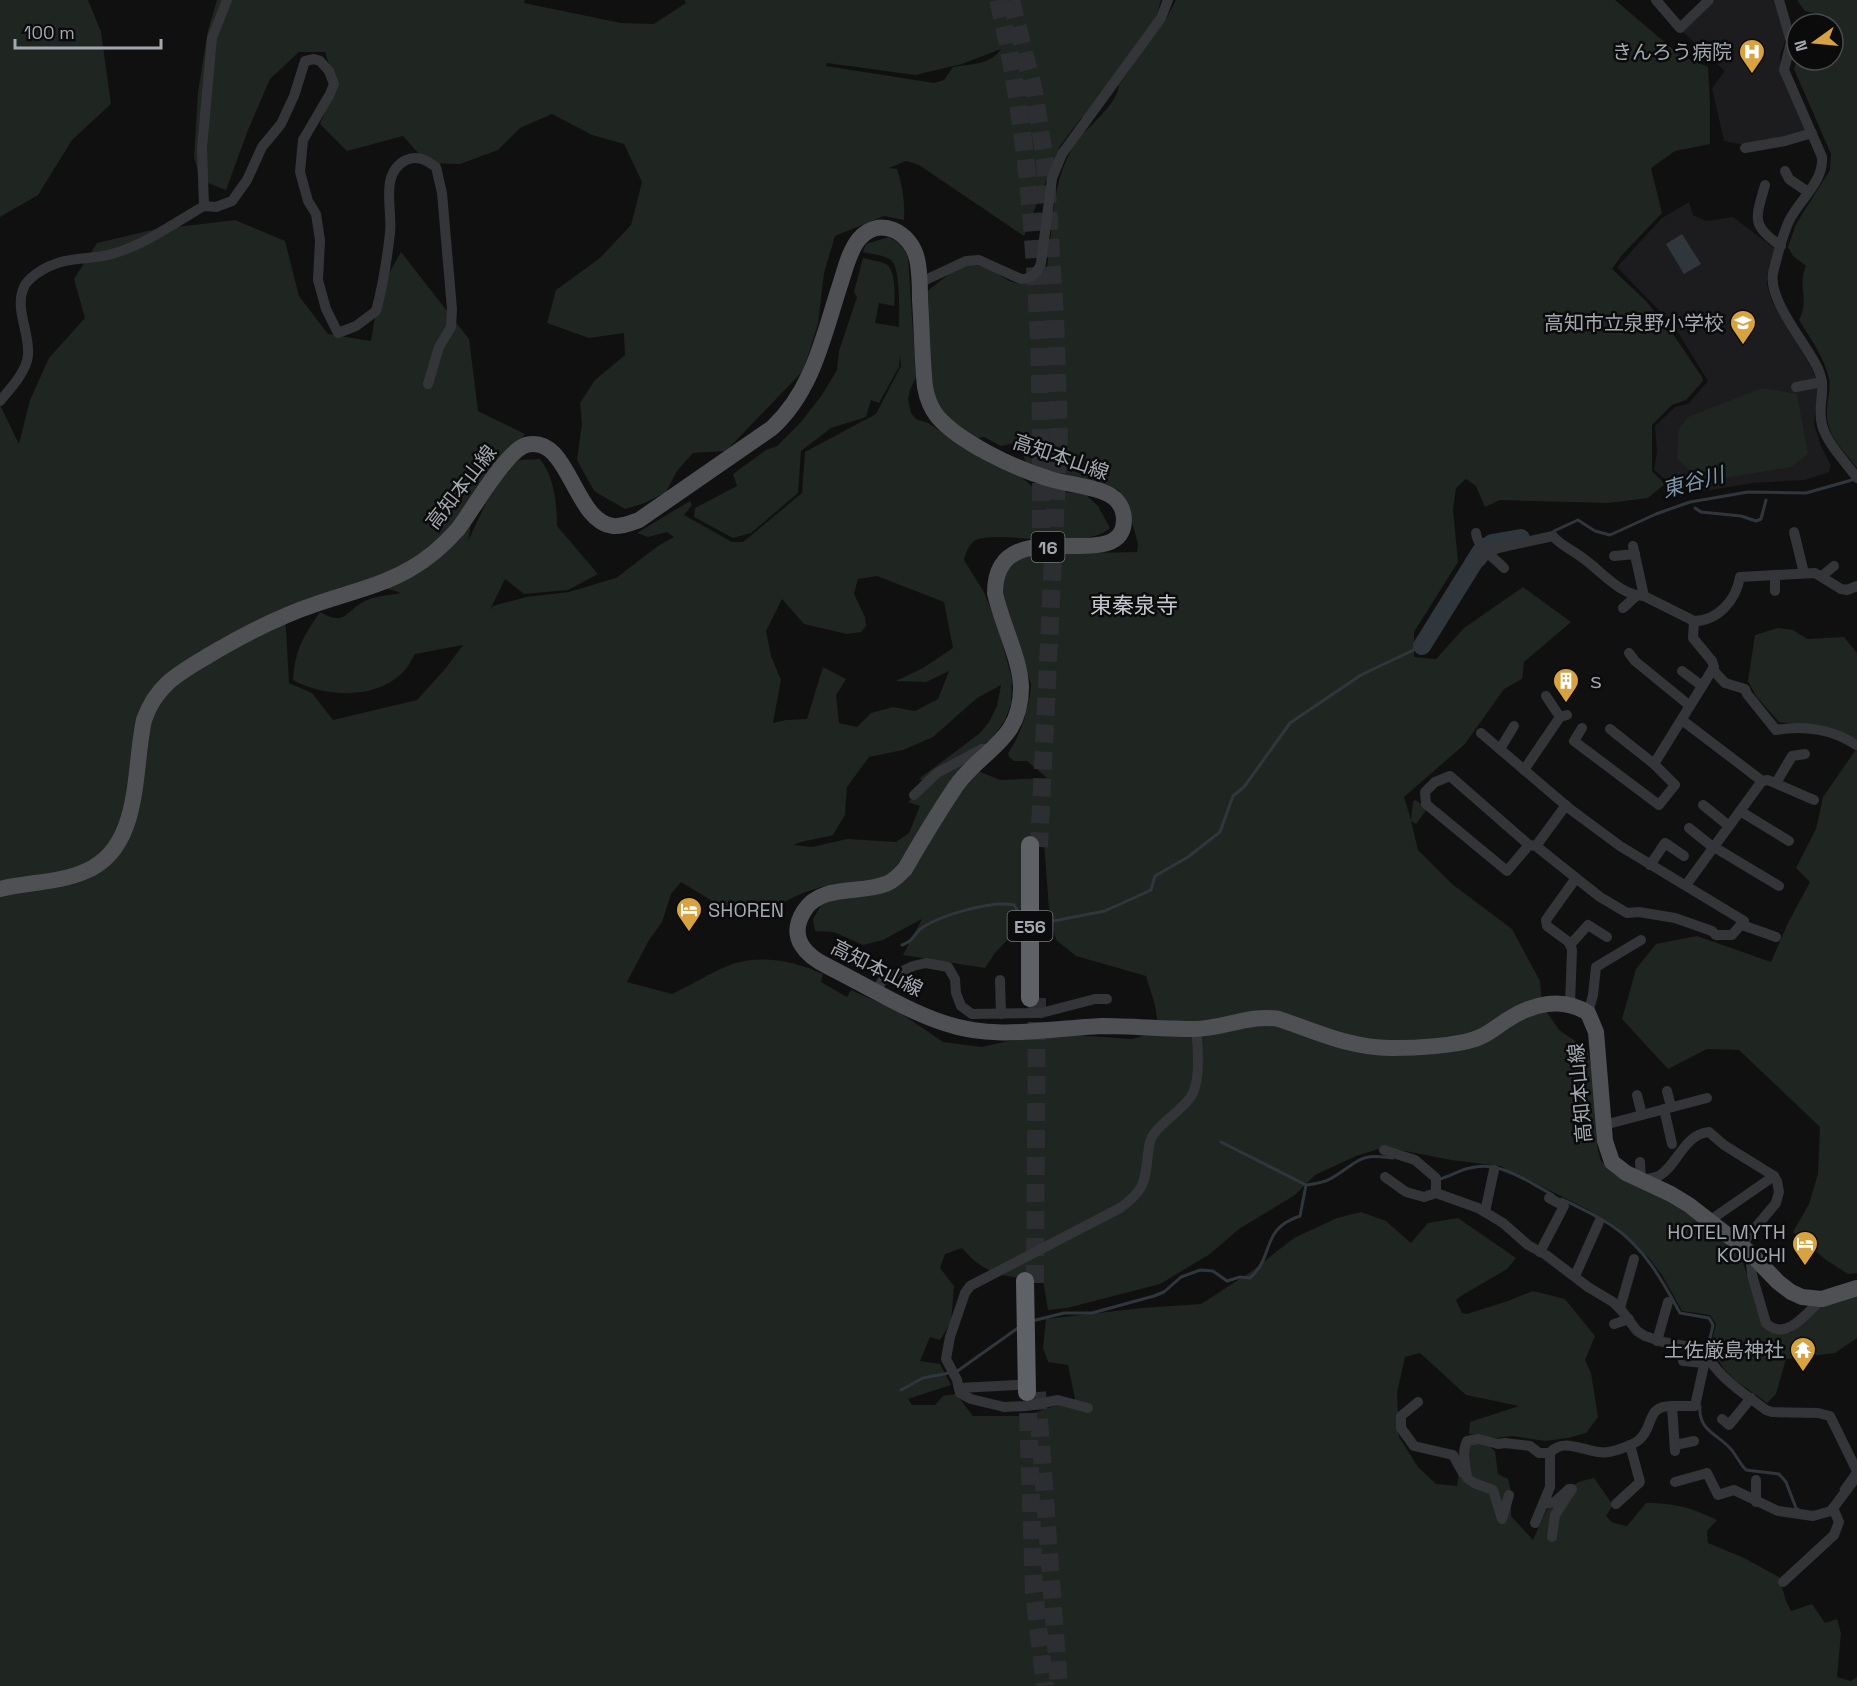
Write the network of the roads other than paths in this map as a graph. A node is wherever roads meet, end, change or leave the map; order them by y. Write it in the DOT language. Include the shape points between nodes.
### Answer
graph roads {
  1 [pos="227,0"];
  2 [pos="1168,0"];
  3 [pos="1656,0"];
  4 [pos="1709,0"];
  5 [pos="1779,0"];
  6 [pos="1812,133"];
  7 [pos="1745,148"];
  8 [pos="1785,171"];
  9 [pos="1765,185"];
  10 [pos="1808,192"];
  11 [pos="204,206"];
  12 [pos="1781,246"];
  13 [pos="920,283"];
  14 [pos="1822,382"];
  15 [pos="428,384"];
  16 [pos="1796,387"];
  17 [pos="0,401"];
  18 [pos="1857,478"];
  19 [pos="1794,532"];
  20 [pos="1476,533"];
  21 [pos="1483,554"];
  22 [pos="1614,556"];
  23 [pos="1834,566"];
  24 [pos="1504,568"];
  25 [pos="1804,573"];
  26 [pos="1775,575"];
  27 [pos="1822,576"];
  28 [pos="1857,586"];
  29 [pos="1775,591"];
  30 [pos="1640,596"];
  31 [pos="1623,608"];
  32 [pos="1694,621"];
  33 [pos="1629,653"];
  34 [pos="1713,670"];
  35 [pos="1682,671"];
  36 [pos="1702,686"];
  37 [pos="1546,696"];
  38 [pos="1690,706"];
  39 [pos="1682,720"];
  40 [pos="1515,726"];
  41 [pos="1582,728"];
  42 [pos="1610,729"];
  43 [pos="1481,733"];
  44 [pos="1856,745"];
  45 [pos="996,747"];
  46 [pos="1500,749"];
  47 [pos="1805,754"];
  48 [pos="1654,764"];
  49 [pos="1524,770"];
  50 [pos="1762,781"];
  51 [pos="1776,783"];
  52 [pos="914,795"];
  53 [pos="1814,800"];
  54 [pos="1566,805"];
  55 [pos="1703,805"];
  56 [pos="1740,811"];
  57 [pos="1729,826"];
  58 [pos="1689,828"];
  59 [pos="1789,841"];
  60 [pos="1533,845"];
  61 [pos="1714,847"];
  62 [pos="1034,855"];
  63 [pos="1684,856"];
  64 [pos="1650,865"];
  65 [pos="1576,878"];
  66 [pos="1686,885"];
  67 [pos="1779,886"];
  68 [pos="0,889"];
  69 [pos="1742,925"];
  70 [pos="1607,937"];
  71 [pos="1776,937"];
  72 [pos="1641,940"];
  73 [pos="1570,945"];
  74 [pos="1000,980"];
  75 [pos="876,991"];
  76 [pos="1033,994"];
  77 [pos="1107,999"];
  78 [pos="1570,1004"];
  79 [pos="1588,1013"];
  80 [pos="1001,1014"];
  81 [pos="1196,1029"];
  82 [pos="1667,1091"];
  83 [pos="1637,1095"];
  84 [pos="1707,1098"];
  85 [pos="1668,1108"];
  86 [pos="1642,1115"];
  87 [pos="1604,1125"];
  88 [pos="1672,1144"];
  89 [pos="1384,1150"];
  90 [pos="1640,1162"];
  91 [pos="1494,1170"];
  92 [pos="1774,1176"];
  93 [pos="1385,1177"];
  94 [pos="1641,1180"];
  95 [pos="1437,1185"];
  96 [pos="1548,1198"];
  97 [pos="1485,1212"];
  98 [pos="1709,1221"];
  99 [pos="1599,1222"];
  100 [pos="1540,1252"];
  101 [pos="1749,1254"];
  102 [pos="1634,1259"];
  103 [pos="1575,1276"];
  104 [pos="1030,1282"];
  105 [pos="1857,1288"];
  106 [pos="1822,1299"];
  107 [pos="1668,1302"];
  108 [pos="1620,1308"];
  109 [pos="1629,1319"];
  110 [pos="1614,1324"];
  111 [pos="1657,1341"];
  112 [pos="1705,1359"];
  113 [pos="1683,1361"];
  114 [pos="958,1384"];
  115 [pos="1027,1390"];
  116 [pos="1751,1398"];
  117 [pos="1418,1402"];
  118 [pos="1672,1406"];
  119 [pos="1088,1408"];
  120 [pos="1722,1419"];
  121 [pos="1694,1441"];
  122 [pos="1630,1445"];
  123 [pos="1550,1453"];
  124 [pos="1855,1477"];
  125 [pos="1467,1478"];
  126 [pos="1756,1480"];
  127 [pos="1675,1482"];
  128 [pos="1509,1495"];
  129 [pos="1756,1502"];
  130 [pos="1543,1504"];
  131 [pos="1616,1504"];
  132 [pos="1833,1508"];
  133 [pos="1535,1523"];
  134 [pos="1552,1537"];
  135 [pos="1783,1582"];
  1 -- 11 [label="street" via="212,38 202,148"];
  2 -- 13 [label="street" via="1161,18 1062,154 1052,178 1037,271 1021,279 979,260 966,261"];
  3 -- 4 [label="street" via="1680,28"];
  5 -- 6 [label="street" via="1791,42 1784,70"];
  6 -- 7 [label="street"];
  6 -- 10 [label="street" via="1822,163"];
  8 -- 10 [label="street" via="1789,179"];
  9 -- 12 [label="street" via="1757,216 1764,235"];
  10 -- 12 [label="street" via="1789,222"];
  11 -- 15 [label="street" via="216,207 232,201 262,147 281,124 305,61 320,61 334,84 303,140 300,172 316,214 320,240 318,280 338,333 376,311 391,230 393,172 415,157 436,167 442,193 452,309 451,327 439,347"];
  11 -- 17 [label="street" via="134,247 50,264 34,275 24,285 21,301 27,360"];
  12 -- 14 [label="street" via="1773,272 1774,291 1815,362"];
  13 -- 45 [label="main road, 高知本山線 / 16" via="925,387 936,415 954,431 1016,468 1109,495 1123,510 1121,531 1104,545 1031,547 1007,558 999,568 995,593 1021,688 1015,719"];
  13 -- 68 [label="main road, 高知本山線 / 16" via="915,253 902,234 881,227 864,234 855,244 844,271 809,378 786,415 639,520 618,526 605,524 592,515 553,453 537,444 516,451 452,535 420,563 385,581 265,624 168,682 153,699 144,720 129,816 117,845 85,872"];
  14 -- 16 [label="street"];
  14 -- 18 [label="street" via="1822,426"];
  19 -- 25 [label="street"];
  20 -- 21 [label="street"];
  21 -- 24 [label="street" via="1494,556"];
  21 -- 30 [label="street" via="1553,536 1601,575"];
  22 -- 30 [label="street" via="1634,550"];
  23 -- 27 [label="street"];
  25 -- 26 [label="street"];
  25 -- 27 [label="street"];
  26 -- 29 [label="street"];
  26 -- 32 [label="street" via="1740,577 1736,593 1726,607"];
  27 -- 28 [label="street" via="1841,589"];
  30 -- 31 [label="street"];
  30 -- 32 [label="street"];
  32 -- 34 [label="street" via="1693,638 1712,661"];
  33 -- 38 [label="street"];
  34 -- 36 [label="street"];
  34 -- 44 [label="street" via="1725,682 1745,689 1776,730 1797,727 1831,733"];
  35 -- 36 [label="street"];
  36 -- 38 [label="street"];
  37 -- 49 [label="street" via="1564,716"];
  38 -- 39 [label="street"];
  39 -- 48 [label="street"];
  39 -- 50 [label="street"];
  40 -- 46 [label="street"];
  41 -- 48 [label="street" via="1574,741 1659,805 1675,785"];
  42 -- 48 [label="street"];
  43 -- 46 [label="street"];
  45 -- 52 [label="street" via="982,749 937,773"];
  45 -- 75 [label="main road, 高知本山線 / 16" via="963,777 896,878 879,886 820,897 807,905 799,920 797,932 810,956"];
  46 -- 49 [label="street"];
  47 -- 51 [label="street" via="1792,756"];
  49 -- 54 [label="street"];
  50 -- 51 [label="street"];
  50 -- 56 [label="street"];
  51 -- 53 [label="street"];
  54 -- 60 [label="street"];
  54 -- 64 [label="street"];
  55 -- 57 [label="street"];
  56 -- 57 [label="street"];
  56 -- 59 [label="street"];
  57 -- 61 [label="street"];
  58 -- 61 [label="street"];
  60 -- 60 [label="street" via="1450,776 1435,782 1425,792 1426,804 1507,871"];
  60 -- 65 [label="street"];
  61 -- 66 [label="street"];
  61 -- 67 [label="street"];
  62 -- 76 [label="highway, E56"];
  63 -- 64 [label="street" via="1665,843"];
  64 -- 66 [label="street"];
  65 -- 69 [label="street" via="1626,913 1675,918 1716,935 1732,935"];
  65 -- 73 [label="street" via="1546,920 1547,926"];
  66 -- 69 [label="street" via="1742,919"];
  69 -- 71 [label="street"];
  70 -- 73 [label="street" via="1588,925"];
  72 -- 79 [label="street" via="1603,957 1596,967"];
  73 -- 78 [label="street"];
  74 -- 80 [label="street"];
  75 -- 80 [label="street" via="882,981 913,966 926,963 948,967 961,1006 972,1014"];
  75 -- 81 [label="main road, 高知本山線 / 16" via="945,1024 983,1032 1120,1026"];
  77 -- 80 [label="street" via="1041,1013"];
  78 -- 79 [label="main road, 高知本山線 / 16"];
  78 -- 81 [label="main road, 高知本山線 / 16" via="1546,1004 1526,1010 1466,1042 1395,1048 1359,1046 1279,1019 1251,1019"];
  79 -- 87 [label="main road, 高知本山線" via="1598,1042"];
  81 -- 114 [label="street" via="1196,1087 1188,1101 1152,1135 1146,1181 1141,1190 1120,1208 970,1286 965,1293 946,1361"];
  82 -- 85 [label="street"];
  83 -- 86 [label="street"];
  84 -- 85 [label="street"];
  85 -- 86 [label="street"];
  85 -- 88 [label="street"];
  86 -- 87 [label="street"];
  87 -- 94 [label="main road, 高知本山線" via="1606,1151 1612,1162"];
  89 -- 95 [label="street" via="1415,1160"];
  90 -- 94 [label="street"];
  91 -- 97 [label="street"];
  92 -- 94 [label="street" via="1709,1132 1693,1139 1660,1175"];
  92 -- 98 [label="street"];
  92 -- 101 [label="street" via="1779,1192 1776,1203 1746,1239"];
  93 -- 95 [label="street" via="1406,1192 1424,1197"];
  94 -- 98 [label="main road, 高知本山線" via="1679,1199"];
  95 -- 97 [label="street"];
  96 -- 100 [label="street" via="1564,1206"];
  97 -- 100 [label="street"];
  98 -- 101 [label="main road, 高知本山線"];
  99 -- 103 [label="street"];
  100 -- 103 [label="street"];
  101 -- 106 [label="main road, 高知本山線" via="1791,1293"];
  101 -- 106 [label="street" via="1766,1323 1771,1328 1791,1327"];
  102 -- 108 [label="street"];
  103 -- 108 [label="street"];
  104 -- 115 [label="highway"];
  105 -- 106 [label="main road, 高知本山線"];
  107 -- 111 [label="street"];
  108 -- 109 [label="street"];
  109 -- 110 [label="street"];
  109 -- 111 [label="street" via="1637,1331"];
  111 -- 112 [label="street" via="1698,1348"];
  112 -- 113 [label="street"];
  112 -- 116 [label="street"];
  112 -- 118 [label="street" via="1695,1406"];
  114 -- 115 [label="street"];
  114 -- 119 [label="street" via="960,1393 971,1399 1004,1407 1058,1400"];
  116 -- 120 [label="street" via="1729,1425"];
  116 -- 124 [label="street" via="1772,1412 1830,1416"];
  117 -- 125 [label="street" via="1401,1416 1401,1428 1414,1446 1453,1455"];
  118 -- 121 [label="street" via="1675,1448"];
  118 -- 122 [label="street" via="1659,1406 1645,1432"];
  122 -- 123 [label="street" via="1602,1453 1557,1447"];
  122 -- 131 [label="street" via="1640,1482"];
  123 -- 125 [label="street" via="1539,1453 1530,1446 1470,1440 1464,1453"];
  123 -- 130 [label="street" via="1550,1487"];
  124 -- 132 [label="street"];
  125 -- 128 [label="street" via="1493,1490 1502,1519"];
  126 -- 129 [label="street"];
  127 -- 129 [label="street" via="1707,1473 1718,1494 1734,1490"];
  129 -- 132 [label="street" via="1778,1511 1813,1516"];
  130 -- 133 [label="street"];
  130 -- 134 [label="street" via="1555,1502 1572,1488 1555,1515"];
  132 -- 135 [label="street" via="1839,1522 1834,1534"];
}
